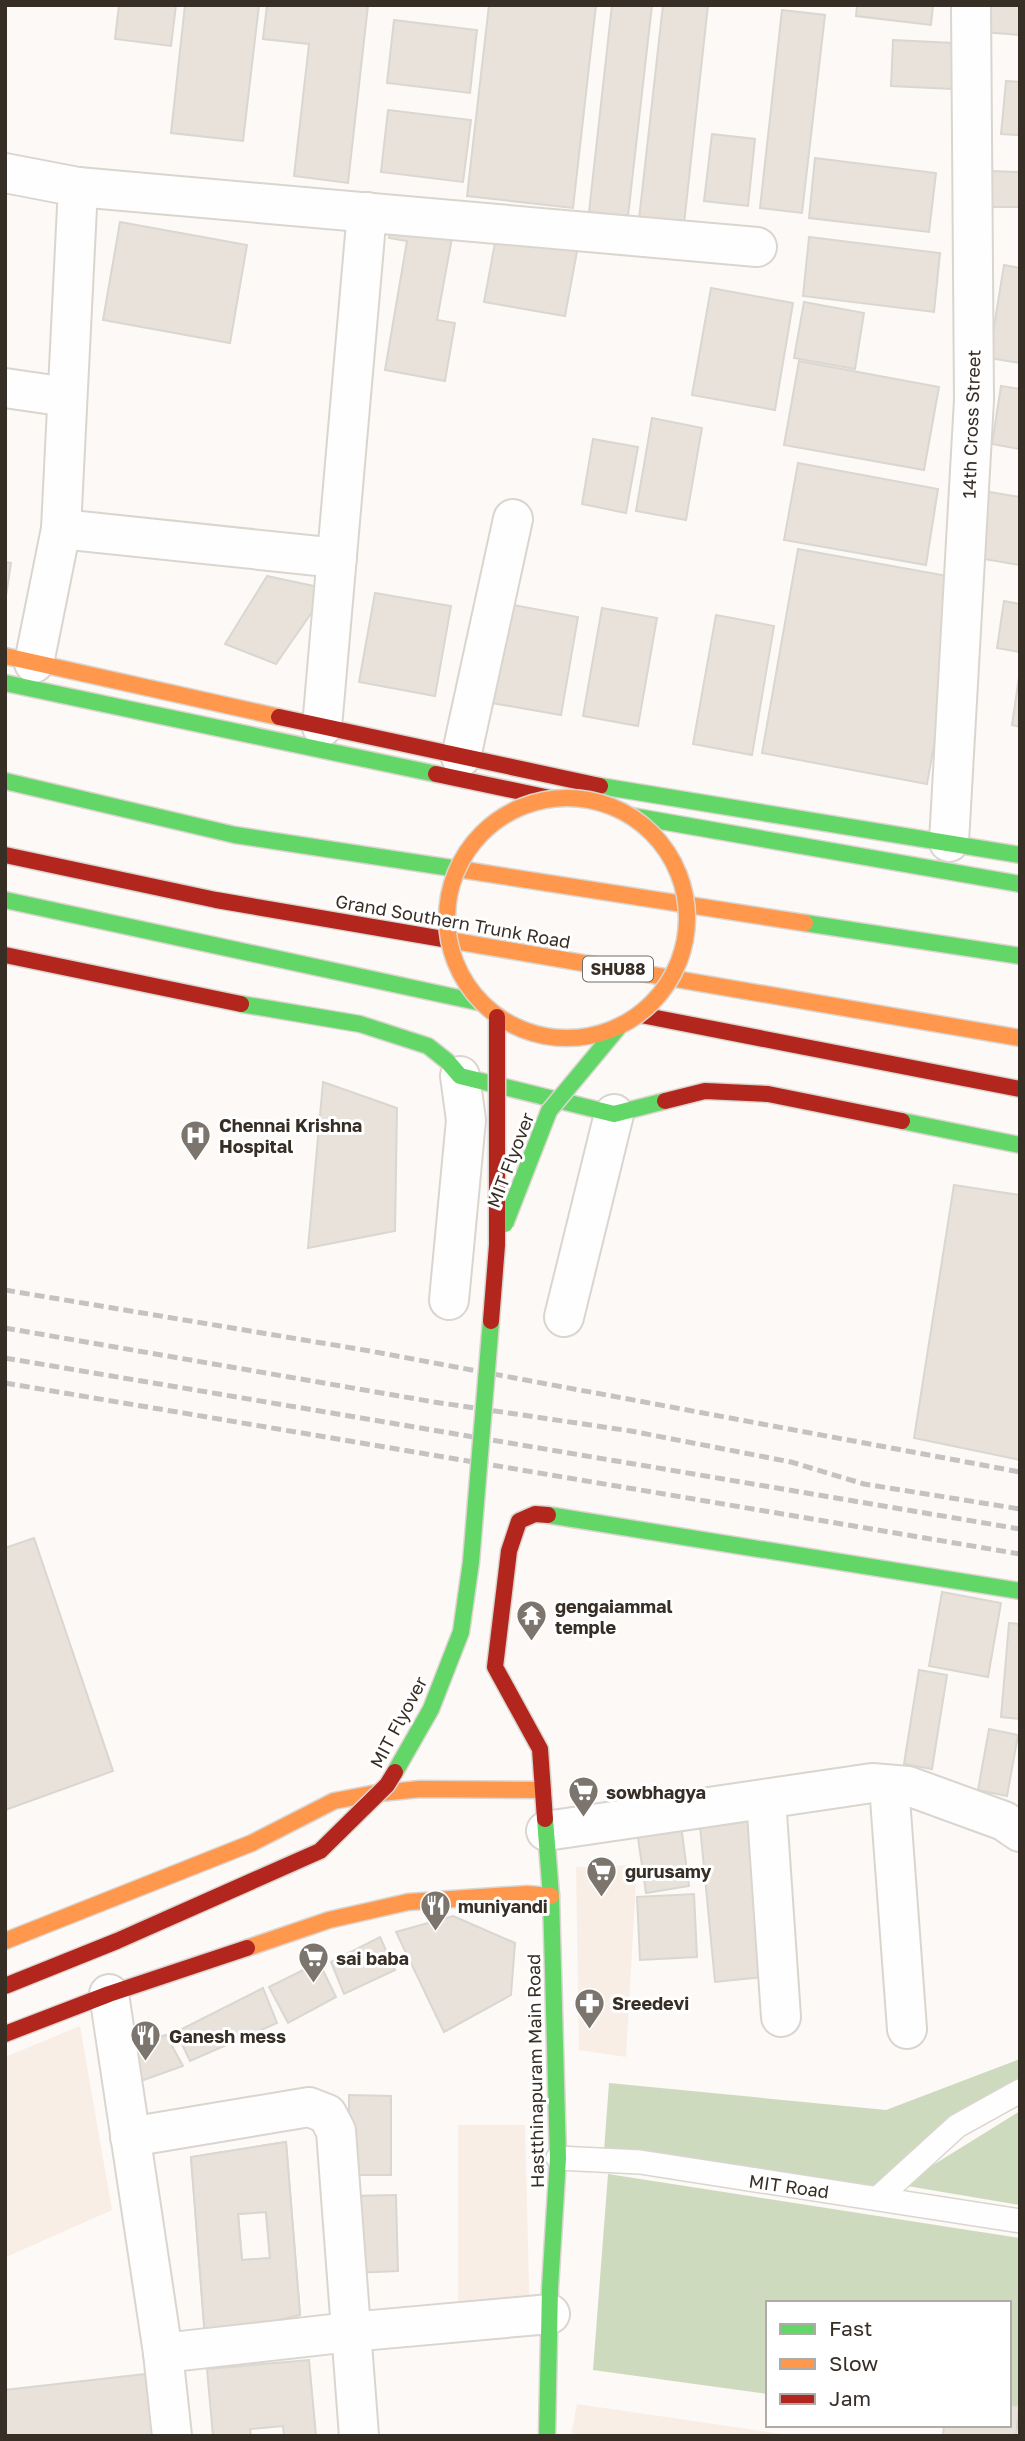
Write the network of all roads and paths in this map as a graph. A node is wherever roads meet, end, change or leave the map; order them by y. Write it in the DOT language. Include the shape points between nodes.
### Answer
graph roads {
  1 [pos="971,5"];
  2 [pos="5,173"];
  3 [pos="78,187"];
  4 [pos="368,212"];
  5 [pos="757,247"];
  6 [pos="5,388"];
  7 [pos="67,397"];
  8 [pos="513,519"];
  9 [pos="61,529"];
  10 [pos="337,558"];
  11 [pos="15,668"];
  12 [pos="322,727"];
  13 [pos="461,757"];
  14 [pos="5,781"];
  15 [pos="550,798"];
  16 [pos="632,816"];
  17 [pos="949,842"];
  18 [pos="5,855"];
  19 [pos="1020,855"];
  20 [pos="1020,884"];
  21 [pos="5,900"];
  22 [pos="5,955"];
  23 [pos="1020,956"];
  24 [pos="482,1003"];
  25 [pos="641,1015"];
  26 [pos="497,1017"];
  27 [pos="618,1028"];
  28 [pos="1020,1038"];
  29 [pos="460,1076"];
  30 [pos="1020,1089"];
  31 [pos="614,1114"];
  32 [pos="1020,1145"];
  33 [pos="497,1245"];
  34 [pos="449,1300"];
  35 [pos="564,1317"];
  36 [pos="1020,1591"];
  37 [pos="889,1785"];
  38 [pos="543,1790"];
  39 [pos="766,1799"];
  40 [pos="546,1831"];
  41 [pos="1020,1832"];
  42 [pos="551,1896"];
  43 [pos="5,1941"];
  44 [pos="5,1986"];
  45 [pos="109,1994"];
  46 [pos="781,2017"];
  47 [pos="907,2029"];
  48 [pos="5,2034"];
  49 [pos="1020,2091"];
  50 [pos="130,2137"];
  51 [pos="558,2158"];
  52 [pos="878,2198"];
  53 [pos="1020,2221"];
  54 [pos="550,2314"];
  55 [pos="350,2332"];
  56 [pos="163,2353"];
  57 [pos="173,2436"];
  58 [pos="359,2436"];
  59 [pos="547,2436"];
  1 -- 17 [label="street, 14th Cross Street" via="974,400"];
  2 -- 3 [label="street"];
  3 -- 4 [label="street"];
  3 -- 7 [label="street"];
  4 -- 5 [label="street"];
  4 -- 10 [label="street"];
  6 -- 7 [label="street"];
  7 -- 9 [label="street"];
  8 -- 13 [label="street"];
  9 -- 10 [label="street"];
  9 -- 11 [label="street"];
  10 -- 12 [label="street"];
  11 -- 12 [label="street"];
  11 -- 15 [label="street"];
  12 -- 13 [label="street"];
  13 -- 17 [label="street" via="570,781"];
  14 -- 23 [label="street" via="235,835"];
  15 -- 16 [label="street, bridge" via="579,797"];
  15 -- 24 [label="street, bridge" via="513,809 483,831 460,861 448,898 448,936 459,972"];
  16 -- 20 [label="street"];
  16 -- 25 [label="street, bridge" via="661,842 680,875 688,913 683,951 667,987"];
  17 -- 19 [label="street"];
  18 -- 28 [label="street, Grand Southern Trunk Road / SHU88" via="216,900"];
  21 -- 24 [label="street"];
  22 -- 29 [label="street" via="227,1002 360,1024 428,1046"];
  24 -- 26 [label="street, bridge"];
  25 -- 27 [label="street, bridge"];
  25 -- 30 [label="street"];
  26 -- 27 [label="street, bridge" via="525,1031 556,1038 588,1037"];
  26 -- 33 [label="street, MIT Flyover, bridge"];
  27 -- 33 [label="street, MIT Flyover, bridge" via="549,1111"];
  29 -- 31 [label="street"];
  29 -- 34 [label="street" via="466,1120"];
  31 -- 32 [label="street" via="705,1091 768,1094"];
  31 -- 35 [label="street"];
  33 -- 44 [label="street, MIT Flyover, bridge" via="461,1632 431,1709 387,1785 320,1851"];
  36 -- 38 [label="street, Hastthinapuram Main Road" via="535,1514 519,1521 509,1551 495,1667 540,1749"];
  37 -- 39 [label="street" via="872,1783"];
  37 -- 41 [label="street" via="908,1786 1004,1821"];
  37 -- 47 [label="street"];
  38 -- 40 [label="street, Hastthinapuram Main Road"];
  38 -- 43 [label="street" via="463,1787 345,1798 254,1842"];
  39 -- 40 [label="street"];
  39 -- 46 [label="street"];
  40 -- 42 [label="street, Hastthinapuram Main Road"];
  42 -- 45 [label="street" via="408,1902 329,1920"];
  42 -- 51 [label="street, Hastthinapuram Main Road"];
  45 -- 48 [label="street"];
  45 -- 50 [label="street"];
  49 -- 52 [label="lane" via="957,2126"];
  50 -- 55 [label="street" via="309,2107 327,2114 336,2130"];
  50 -- 56 [label="street"];
  51 -- 52 [label="lane, MIT Road" via="640,2162"];
  51 -- 54 [label="street, Hastthinapuram Main Road"];
  52 -- 53 [label="lane, MIT Road"];
  54 -- 55 [label="street"];
  54 -- 59 [label="street, Hastthinapuram Main Road"];
  55 -- 56 [label="street"];
  55 -- 58 [label="street"];
  56 -- 57 [label="street"];
}
